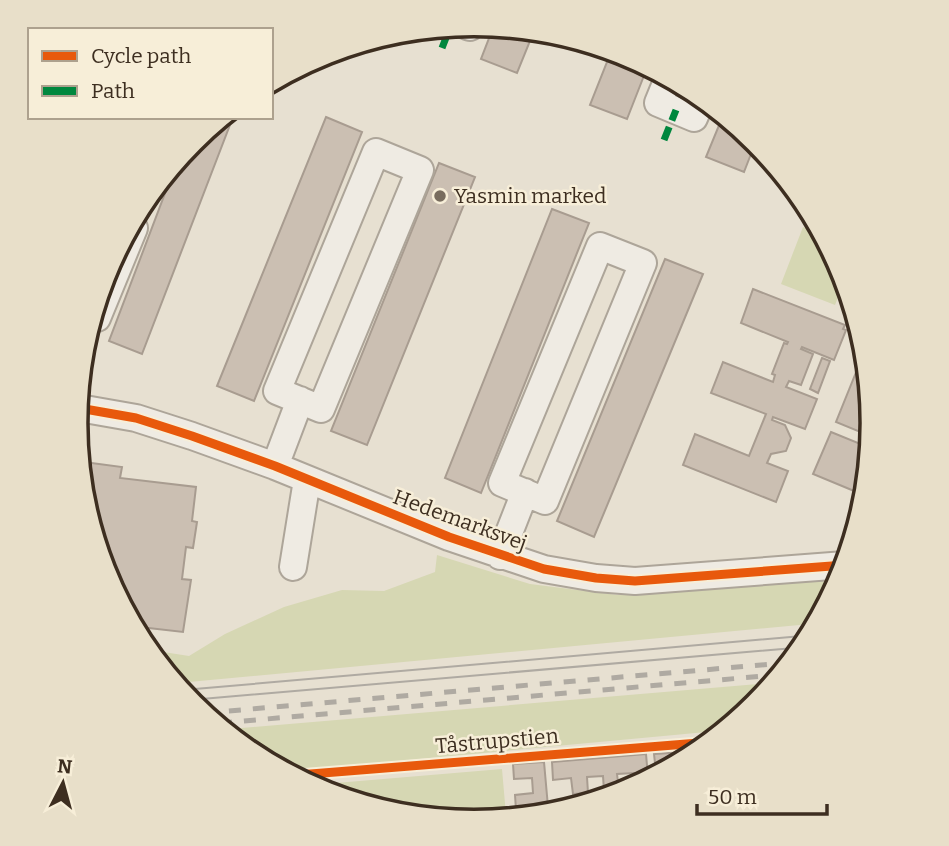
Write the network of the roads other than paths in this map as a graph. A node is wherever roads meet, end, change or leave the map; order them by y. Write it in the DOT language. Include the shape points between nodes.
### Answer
graph roads {
  1 [pos="665,86"];
  2 [pos="698,108"];
  3 [pos="300,400"];
  4 [pos="89,410"];
  5 [pos="275,466"];
  6 [pos="307,480"];
  7 [pos="525,492"];
  8 [pos="500,556"];
  9 [pos="833,566"];
  10 [pos="293,567"];
  1 -- 2 [label="street" via="658,103 694,118"];
  3 -- 3 [label="street" via="277,391 376,152 420,170 321,410"];
  3 -- 5 [label="street"];
  4 -- 5 [label="street, Hedemarksvej" via="136,418"];
  5 -- 6 [label="street, Hedemarksvej"];
  6 -- 8 [label="street, Hedemarksvej"];
  6 -- 10 [label="street"];
  7 -- 7 [label="street" via="545,501 643,263 600,246 502,483"];
  7 -- 8 [label="street, Hedemarksvej"];
  8 -- 9 [label="street, Hedemarksvej" via="544,569 635,581"];
}
